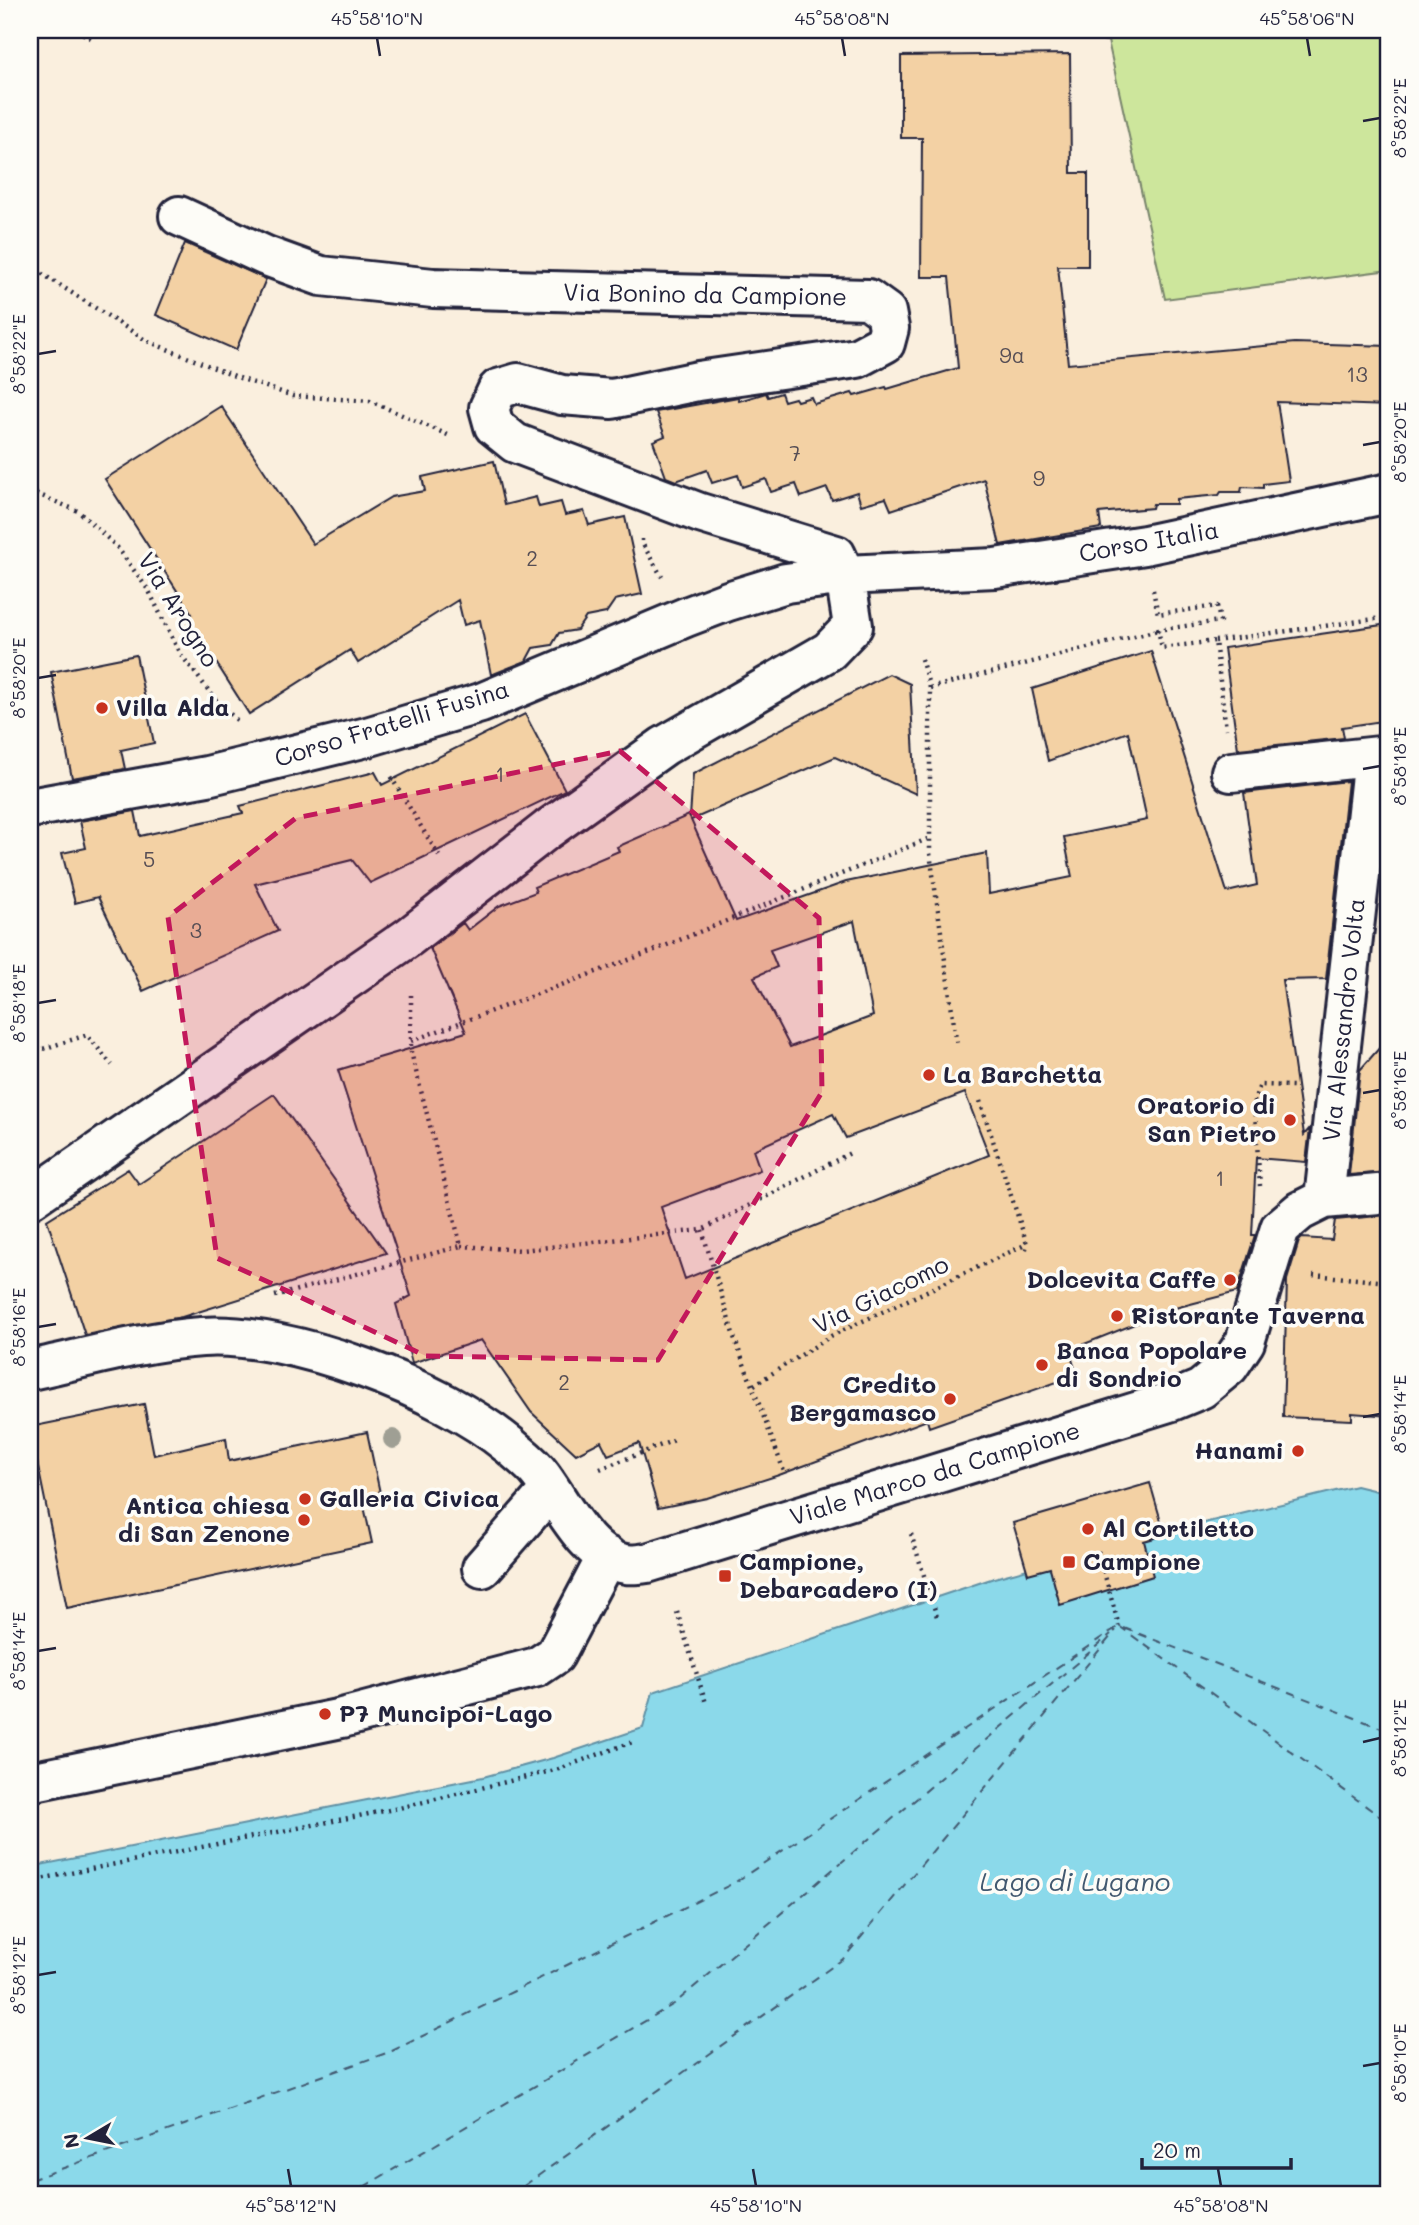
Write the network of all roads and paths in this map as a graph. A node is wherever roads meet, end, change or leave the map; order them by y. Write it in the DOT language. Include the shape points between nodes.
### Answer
graph roads {
  1 [pos="77,30"];
  2 [pos="98,30"];
  3 [pos="179,216"];
  4 [pos="30,266"];
  5 [pos="457,439"];
  6 [pos="30,491"];
  7 [pos="1389,493"];
  8 [pos="642,533"];
  9 [pos="907,572"];
  10 [pos="845,575"];
  11 [pos="1158,614"];
  12 [pos="686,617"];
  13 [pos="1389,617"];
  14 [pos="1158,630"];
  15 [pos="1215,641"];
  16 [pos="921,659"];
  17 [pos="930,688"];
  18 [pos="367,737"];
  19 [pos="292,756"];
  20 [pos="1381,756"];
  21 [pos="1231,772"];
  22 [pos="30,808"];
  23 [pos="930,838"];
  24 [pos="439,856"];
  25 [pos="409,937"];
  26 [pos="411,1041"];
  27 [pos="957,1046"];
  28 [pos="30,1053"];
  29 [pos="111,1065"];
  30 [pos="980,1101"];
  31 [pos="850,1153"];
  32 [pos="1389,1193"];
  33 [pos="30,1199"];
  34 [pos="1324,1199"];
  35 [pos="702,1230"];
  36 [pos="1027,1244"];
  37 [pos="461,1246"];
  38 [pos="1025,1253"];
  39 [pos="1265,1272"];
  40 [pos="1389,1282"];
  41 [pos="257,1341"];
  42 [pos="30,1370"];
  43 [pos="754,1385"];
  44 [pos="677,1439"];
  45 [pos="600,1469"];
  46 [pos="550,1490"];
  47 [pos="799,1516"];
  48 [pos="911,1534"];
  49 [pos="1098,1551"];
  50 [pos="607,1556"];
  51 [pos="482,1568"];
  52 [pos="677,1612"];
  53 [pos="938,1620"];
  54 [pos="1119,1626"];
  55 [pos="706,1703"];
  56 [pos="635,1741"];
  57 [pos="30,1782"];
  58 [pos="30,1881"];
  1 -- 2 [label="path" via="92,39"];
  3 -- 10 [label="street, Via Bonino da Campione" via="321,276 433,288 868,299 886,312 889,328 885,343 857,358 698,381 612,400 562,395 518,383 498,389 489,408 494,426 515,443 700,513 836,555"];
  4 -- 5 [label="path" via="159,346 293,396 370,401"];
  6 -- 19 [label="path, Via Arogno" via="78,511 117,547 149,591 179,652 219,704 256,737"];
  7 -- 9 [label="street, Corso Italia" via="1132,547 996,568"];
  8 -- 12 [label="path" via="642,543"];
  9 -- 10 [label="street, Corso Fratelli Fusina"];
  10 -- 12 [label="street, Corso Fratelli Fusina" via="762,589"];
  10 -- 25 [label="street" via="853,626 829,651 664,746"];
  11 -- 14 [label="path" via="1217,606 1220,621"];
  12 -- 18 [label="street, Corso Fratelli Fusina" via="481,703"];
  13 -- 15 [label="path"];
  14 -- 15 [label="path" via="1162,648"];
  14 -- 17 [label="path"];
  15 -- 21 [label="path"];
  16 -- 17 [label="path"];
  17 -- 23 [label="path"];
  18 -- 19 [label="street, Corso Fratelli Fusina"];
  18 -- 24 [label="path"];
  19 -- 22 [label="street, Corso Fratelli Fusina"];
  20 -- 21 [label="street"];
  20 -- 34 [label="street, Via Alessandro Volta"];
  23 -- 26 [label="path" via="650,952"];
  23 -- 27 [label="path"];
  25 -- 26 [label="path"];
  25 -- 33 [label="street"];
  26 -- 37 [label="path"];
  28 -- 29 [label="path" via="87,1035"];
  30 -- 36 [label="path"];
  31 -- 35 [label="path"];
  32 -- 34 [label="street"];
  34 -- 39 [label="street, Viale Marco da Campione" via="1280,1228"];
  35 -- 37 [label="path" via="522,1250"];
  35 -- 43 [label="path" via="734,1337"];
  36 -- 38 [label="path"];
  36 -- 43 [label="path, Via Giacomo" via="831,1336"];
  37 -- 41 [label="path" via="259,1300"];
  39 -- 40 [label="path"];
  39 -- 47 [label="street, Viale Marco da Campione" via="1245,1342 1229,1366 1200,1389"];
  41 -- 42 [label="street" via="205,1337 157,1342"];
  41 -- 46 [label="street" via="345,1362 453,1408 506,1443 539,1472"];
  43 -- 47 [label="path"];
  44 -- 45 [label="path"];
  46 -- 50 [label="street" via="587,1541"];
  46 -- 51 [label="street"];
  47 -- 50 [label="street, Viale Marco da Campione" via="647,1563 625,1564"];
  48 -- 53 [label="path"];
  49 -- 54 [label="path"];
  50 -- 57 [label="street" via="555,1655 537,1667 342,1718"];
  52 -- 55 [label="path"];
  56 -- 58 [label="path" via="559,1769 399,1808"];
}
